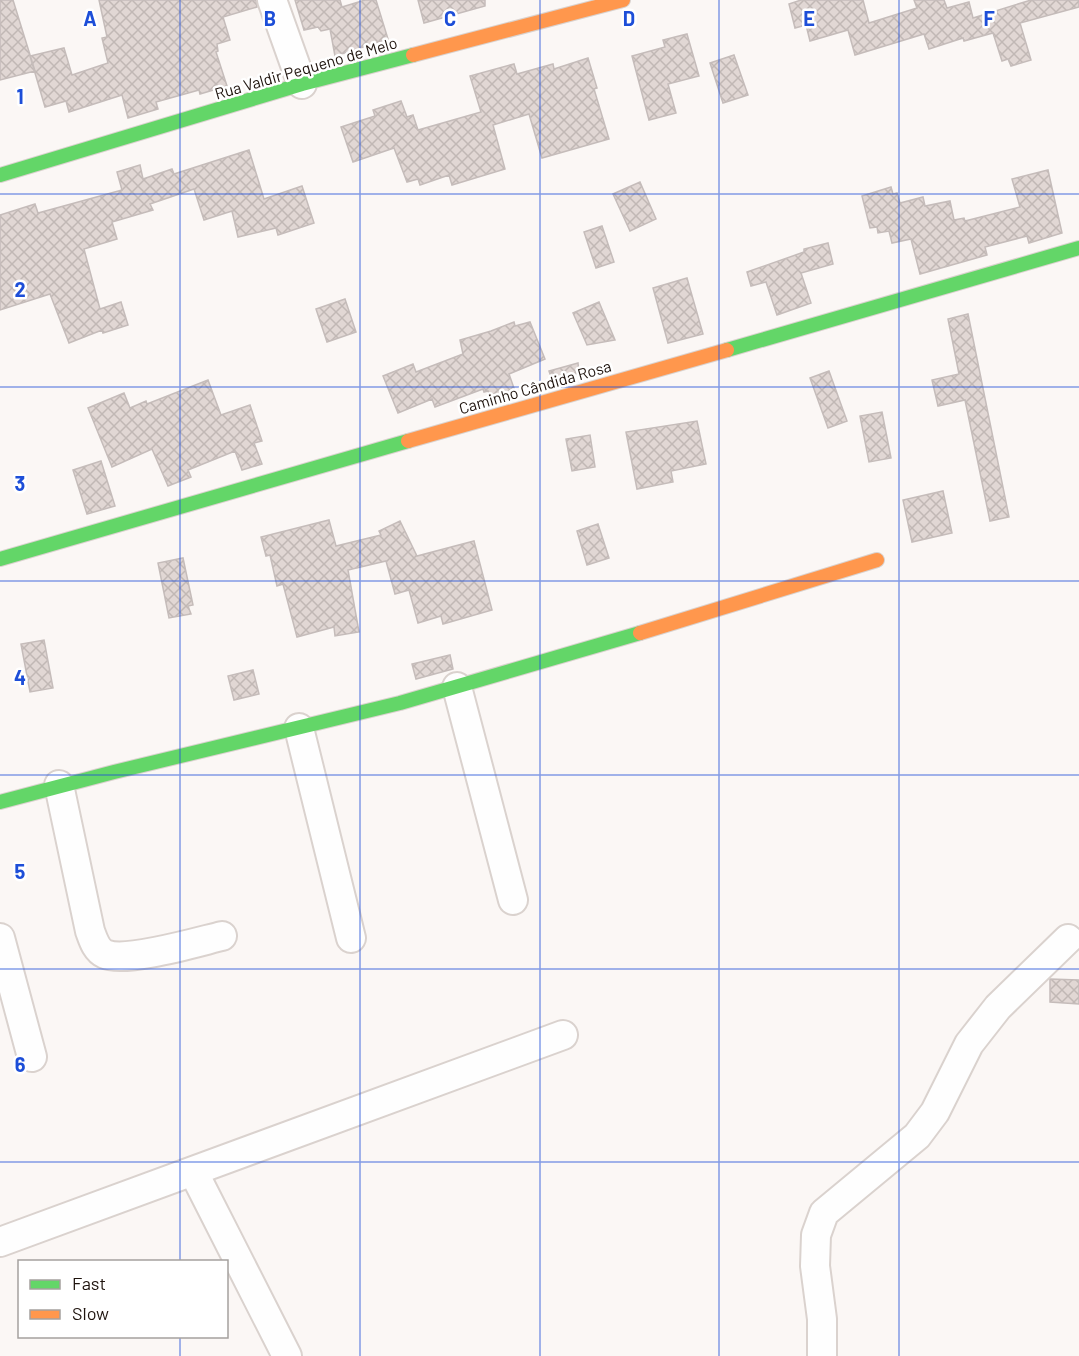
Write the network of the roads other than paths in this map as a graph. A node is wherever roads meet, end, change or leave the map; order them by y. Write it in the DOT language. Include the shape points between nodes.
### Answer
graph roads {
  1 [pos="272,0"];
  2 [pos="623,0"];
  3 [pos="302,84"];
  4 [pos="0,175"];
  5 [pos="1079,248"];
  6 [pos="0,559"];
  7 [pos="878,560"];
  8 [pos="457,687"];
  9 [pos="300,728"];
  10 [pos="59,785"];
  11 [pos="0,802"];
  12 [pos="513,900"];
  13 [pos="222,936"];
  14 [pos="0,938"];
  15 [pos="351,938"];
  16 [pos="1068,939"];
  17 [pos="563,1035"];
  18 [pos="32,1057"];
  19 [pos="193,1171"];
  20 [pos="0,1242"];
  21 [pos="287,1356"];
  22 [pos="822,1356"];
  1 -- 3 [label="street"];
  2 -- 3 [label="street, Rua Valdir Pequeno de Melo"];
  3 -- 4 [label="street, Rua Valdir Pequeno de Melo"];
  5 -- 6 [label="street, Caminho Cândida Rosa"];
  7 -- 8 [label="street"];
  8 -- 9 [label="street"];
  8 -- 12 [label="street"];
  9 -- 10 [label="street"];
  9 -- 15 [label="street"];
  10 -- 11 [label="street"];
  10 -- 13 [label="street" via="97,948 104,954 136,955"];
  14 -- 18 [label="street"];
  16 -- 22 [label="street" via="998,1008 969,1044 935,1112 917,1136 824,1213 816,1235 815,1266"];
  17 -- 19 [label="street"];
  19 -- 20 [label="street"];
  19 -- 21 [label="street"];
}
